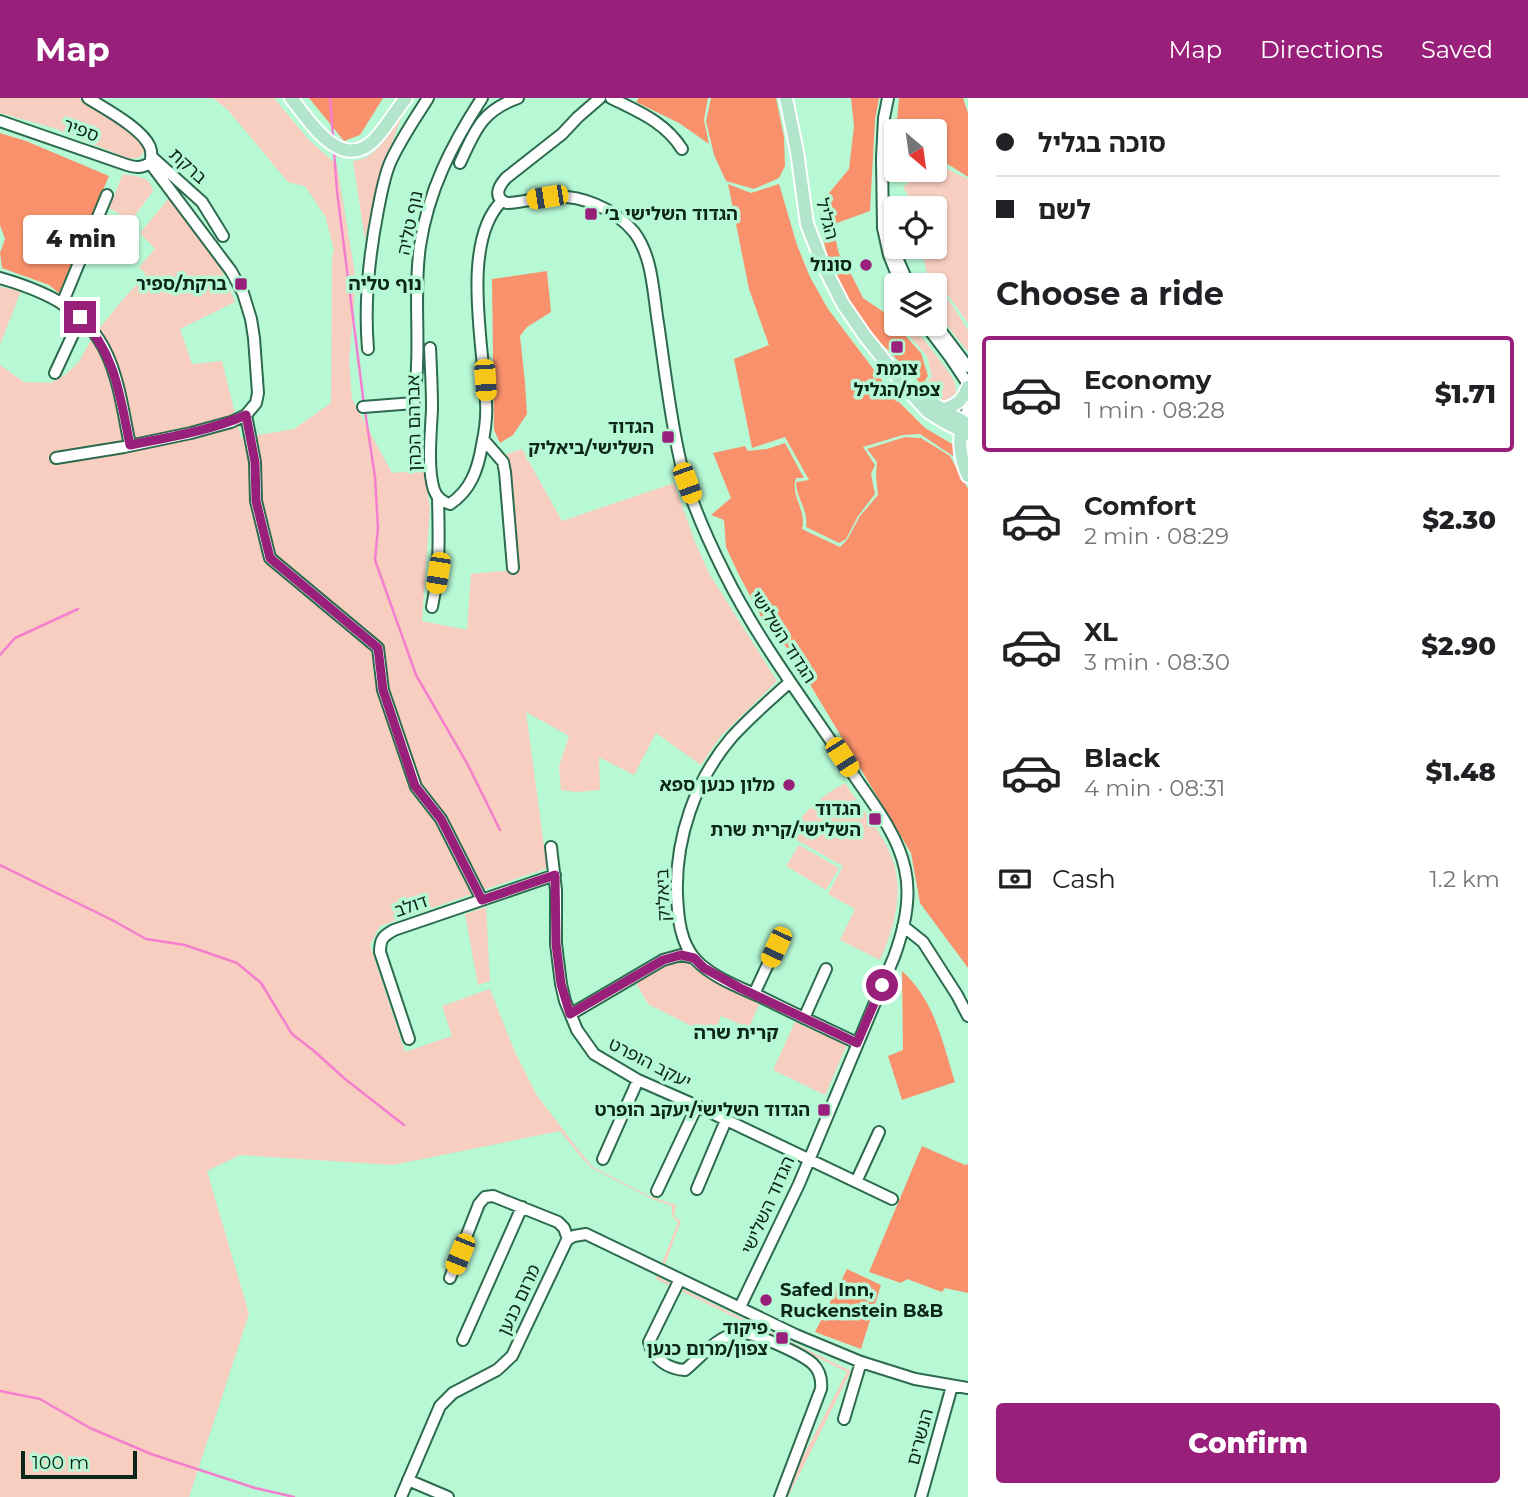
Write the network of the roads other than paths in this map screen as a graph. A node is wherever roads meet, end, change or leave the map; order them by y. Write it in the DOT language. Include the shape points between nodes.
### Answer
graph roads {
  1 [pos="88,98"];
  2 [pos="291,98"];
  3 [pos="395,98"];
  4 [pos="406,98"];
  5 [pos="428,98"];
  6 [pos="482,98"];
  7 [pos="517,98"];
  8 [pos="600,98"];
  9 [pos="611,98"];
  10 [pos="786,98"];
  11 [pos="888,98"];
  12 [pos="0,121"];
  13 [pos="341,149"];
  14 [pos="682,149"];
  15 [pos="882,158"];
  16 [pos="151,160"];
  17 [pos="460,163"];
  18 [pos="107,195"];
  19 [pos="502,201"];
  20 [pos="223,236"];
  21 [pos="896,273"];
  22 [pos="904,273"];
  23 [pos="0,278"];
  24 [pos="62,303"];
  25 [pos="80,317"];
  26 [pos="934,336"];
  27 [pos="945,336"];
  28 [pos="430,348"];
  29 [pos="368,349"];
  30 [pos="968,367"];
  31 [pos="893,370"];
  32 [pos="55,373"];
  33 [pos="968,385"];
  34 [pos="363,407"];
  35 [pos="944,409"];
  36 [pos="246,415"];
  37 [pos="965,424"];
  38 [pos="484,439"];
  39 [pos="130,445"];
  40 [pos="56,458"];
  41 [pos="968,476"];
  42 [pos="438,498"];
  43 [pos="513,568"];
  44 [pos="432,607"];
  45 [pos="790,682"];
  46 [pos="551,847"];
  47 [pos="555,875"];
  48 [pos="482,900"];
  49 [pos="903,926"];
  50 [pos="776,947"];
  51 [pos="694,958"];
  52 [pos="826,969"];
  53 [pos="754,994"];
  54 [pos="570,1014"];
  55 [pos="968,1016"];
  56 [pos="804,1018"];
  57 [pos="409,1039"];
  58 [pos="857,1043"];
  59 [pos="638,1080"];
  60 [pos="696,1106"];
  61 [pos="726,1120"];
  62 [pos="878,1132"];
  63 [pos="603,1159"];
  64 [pos="808,1159"];
  65 [pos="856,1182"];
  66 [pos="696,1189"];
  67 [pos="657,1191"];
  68 [pos="892,1199"];
  69 [pos="522,1207"];
  70 [pos="568,1239"];
  71 [pos="450,1278"];
  72 [pos="680,1279"];
  73 [pos="740,1307"];
  74 [pos="463,1340"];
  75 [pos="861,1363"];
  76 [pos="952,1386"];
  77 [pos="968,1388"];
  78 [pos="844,1419"];
  79 [pos="408,1480"];
  80 [pos="401,1497"];
  81 [pos="448,1497"];
  82 [pos="780,1497"];
  83 [pos="921,1497"];
  1 -- 16 [label="street, ברקת" via="146,139 152,149"];
  2 -- 13 [label="main road" via="319,133"];
  3 -- 13 [label="main road" via="368,135"];
  4 -- 13 [label="main road" via="372,142 354,150"];
  5 -- 29 [label="street, נוף טליה" via="390,164 381,197 367,294"];
  6 -- 34 [label="street, נוף טליה" via="444,164 426,216 417,282 413,406"];
  7 -- 17 [label="street" via="482,120"];
  8 -- 19 [label="street" via="499,185"];
  9 -- 14 [label="street" via="660,124"];
  10 -- 31 [label="main road, הגליל" via="807,224 823,265 843,304"];
  11 -- 15 [label="street"];
  12 -- 16 [label="street, ספיר" via="137,168"];
  15 -- 21 [label="street" via="883,228"];
  15 -- 22 [label="street" via="890,227"];
  16 -- 20 [label="street, ברקת" via="202,202"];
  16 -- 36 [label="street" via="231,271 248,305 258,393"];
  18 -- 24 [label="street"];
  19 -- 38 [label="street" via="486,225 478,264"];
  19 -- 45 [label="street, הגדוד השלישי" via="575,198 613,213 640,241 650,271 687,483 732,589"];
  23 -- 24 [label="street"];
  24 -- 25 [label="street"];
  25 -- 32 [label="street"];
  25 -- 39 [label="street" via="111,363"];
  26 -- 33 [label="street"];
  27 -- 30 [label="street"];
  28 -- 42 [label="street, אברהם הכהן" via="431,469"];
  31 -- 35 [label="main road, הגליל"];
  31 -- 37 [label="main road, הגליל" via="928,412"];
  33 -- 35 [label="main road" via="962,399"];
  35 -- 37 [label="main road, הגליל"];
  36 -- 39 [label="street" via="191,433"];
  36 -- 48 [label="street" via="255,462 256,501 270,558 378,648 383,690 415,786 441,819"];
  37 -- 41 [label="main road" via="961,456"];
  38 -- 42 [label="street" via="469,486 450,504"];
  38 -- 43 [label="street" via="503,461"];
  39 -- 40 [label="street"];
  42 -- 44 [label="street, אברהם הכהן" via="438,573"];
  45 -- 49 [label="street, הגדוד השלישי" via="892,833 908,888"];
  45 -- 51 [label="street, ביאליק" via="724,748 704,778 689,815 680,850 677,895 682,933"];
  46 -- 47 [label="street, יעקב הופרט"];
  47 -- 48 [label="street, דולב"];
  47 -- 54 [label="street, יעקב הופרט" via="556,944"];
  48 -- 57 [label="street, דולב" via="384,935 380,952"];
  49 -- 55 [label="street" via="923,942"];
  49 -- 58 [label="street, הגדוד השלישי"];
  50 -- 53 [label="street"];
  51 -- 53 [label="street"];
  51 -- 54 [label="street" via="681,955 663,960"];
  52 -- 56 [label="street"];
  53 -- 56 [label="street"];
  54 -- 59 [label="street, יעקב הופרט" via="594,1054"];
  56 -- 58 [label="street"];
  58 -- 64 [label="street, הגדוד השלישי"];
  59 -- 60 [label="street, יעקב הופרט"];
  59 -- 63 [label="street"];
  60 -- 61 [label="street, יעקב הופרט"];
  60 -- 67 [label="street"];
  61 -- 64 [label="street, יעקב הופרט"];
  61 -- 66 [label="street"];
  62 -- 65 [label="street"];
  64 -- 65 [label="street"];
  64 -- 73 [label="street, הגדוד השלישי"];
  65 -- 68 [label="street"];
  69 -- 70 [label="street" via="558,1222"];
  69 -- 71 [label="street" via="493,1195 485,1197"];
  69 -- 74 [label="street"];
  70 -- 72 [label="street" via="586,1234"];
  70 -- 79 [label="street, מרום כנען" via="512,1356 440,1406"];
  72 -- 73 [label="street"];
  72 -- 82 [label="street" via="649,1342 655,1357 685,1370 716,1343 740,1333 799,1354 818,1370 821,1389"];
  73 -- 75 [label="street"];
  75 -- 76 [label="street"];
  75 -- 78 [label="street"];
  76 -- 77 [label="street"];
  76 -- 83 [label="street, הנשרים"];
  79 -- 80 [label="street, מרום כנען"];
  79 -- 81 [label="street"];
}
